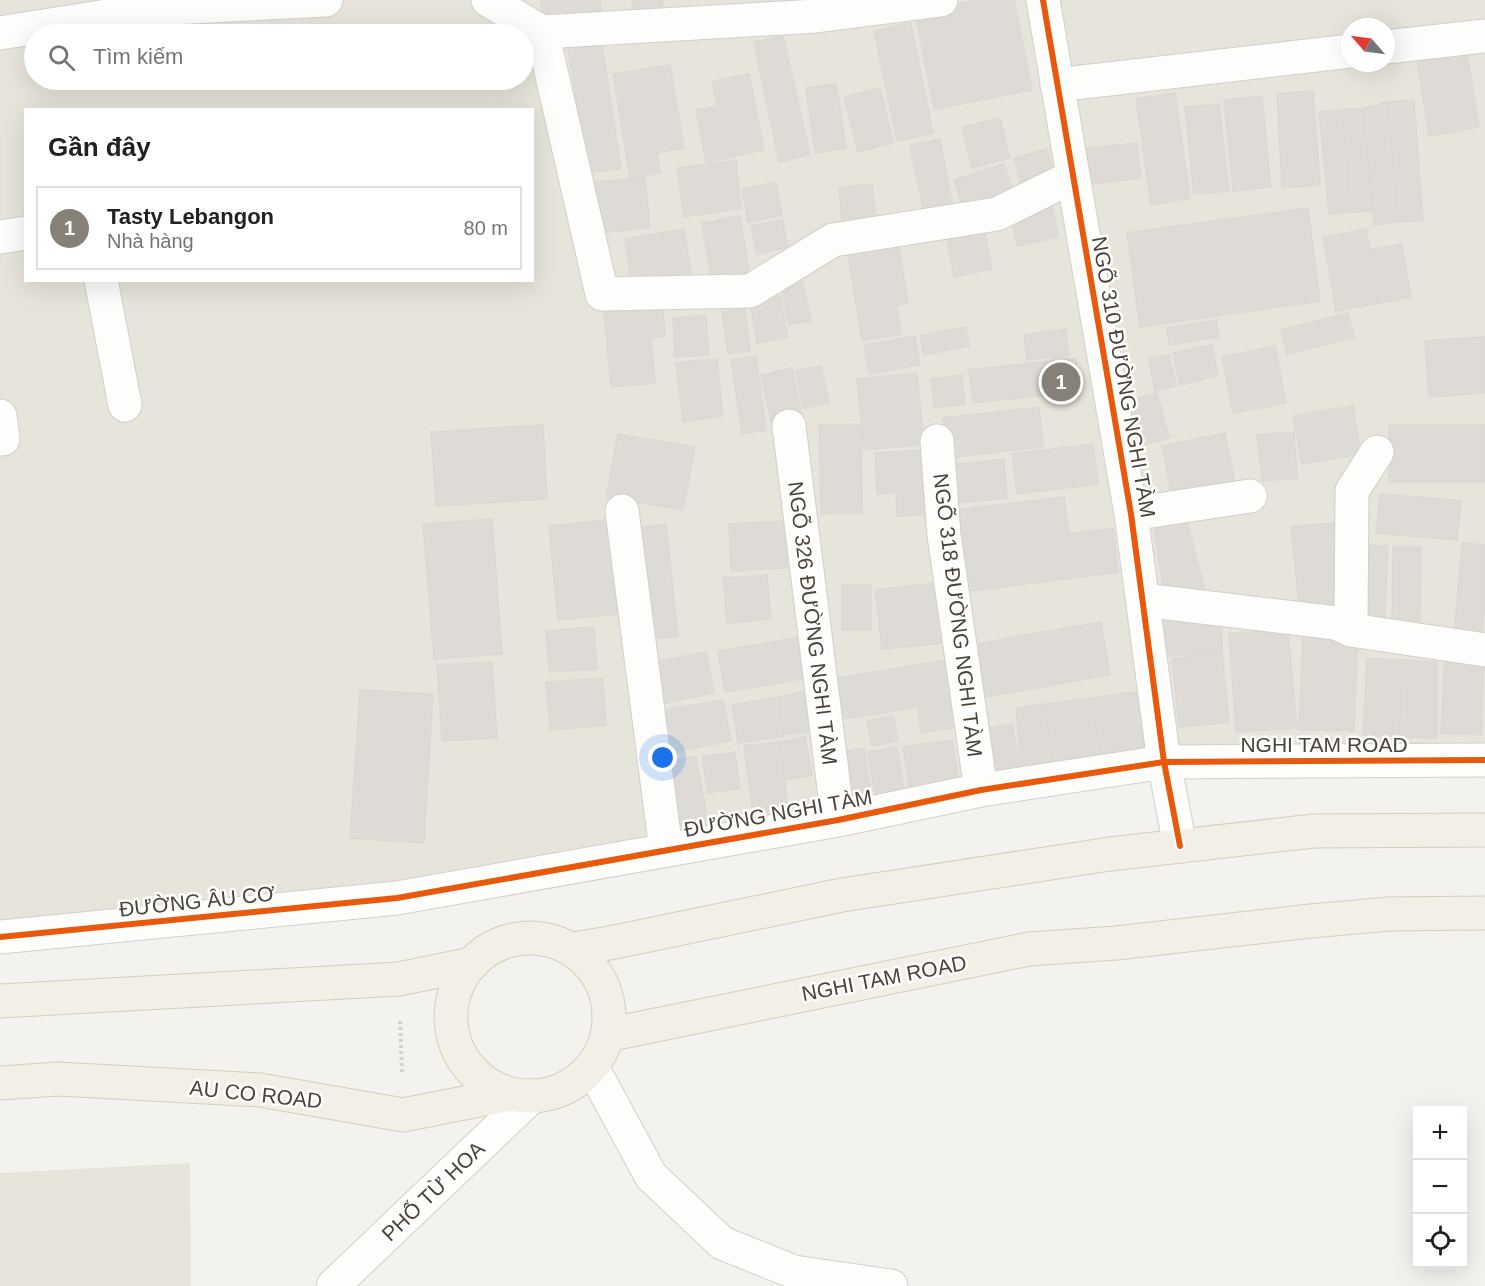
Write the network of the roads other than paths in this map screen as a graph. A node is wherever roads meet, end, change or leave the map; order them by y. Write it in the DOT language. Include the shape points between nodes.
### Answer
graph roads {
  1 [pos="326,0"];
  2 [pos="488,0"];
  3 [pos="940,0"];
  4 [pos="1042,0"];
  5 [pos="57,24"];
  6 [pos="528,24"];
  7 [pos="534,27"];
  8 [pos="24,29"];
  9 [pos="542,32"];
  10 [pos="0,33"];
  11 [pos="1485,36"];
  12 [pos="1395,46"];
  13 [pos="1341,52"];
  14 [pos="1057,85"];
  15 [pos="1072,177"];
  16 [pos="24,232"];
  17 [pos="0,237"];
  18 [pos="101,282"];
  19 [pos="125,405"];
  20 [pos="0,416"];
  21 [pos="789,426"];
  22 [pos="0,439"];
  23 [pos="937,441"];
  24 [pos="1377,452"];
  25 [pos="1250,496"];
  26 [pos="622,511"];
  27 [pos="1131,514"];
  28 [pos="1143,600"];
  29 [pos="1351,630"];
  30 [pos="1485,650"];
  31 [pos="1485,760"];
  32 [pos="1164,762"];
  33 [pos="981,790"];
  34 [pos="838,820"];
  35 [pos="1485,830"];
  36 [pos="1180,846"];
  37 [pos="666,850"];
  38 [pos="398,898"];
  39 [pos="1485,913"];
  40 [pos="0,937"];
  41 [pos="572,949"];
  42 [pos="472,964"];
  43 [pos="0,1001"];
  44 [pos="607,1035"];
  45 [pos="592,1067"];
  46 [pos="0,1083"];
  47 [pos="521,1095"];
  48 [pos="333,1286"];
  49 [pos="891,1286"];
  1 -- 5 [label="street" via="152,9"];
  2 -- 6 [label="street"];
  3 -- 9 [label="street" via="816,16"];
  4 -- 14 [label="street, NGÕ 310 ĐƯỜNG NGHI TÀM"];
  7 -- 9 [label="street"];
  8 -- 10 [label="street"];
  9 -- 15 [label="street" via="602,294 750,291 833,240 997,214"];
  11 -- 12 [label="street"];
  13 -- 14 [label="street"];
  14 -- 15 [label="street, NGÕ 310 ĐƯỜNG NGHI TÀM"];
  15 -- 27 [label="street, NGÕ 310 ĐƯỜNG NGHI TÀM"];
  16 -- 17 [label="street"];
  18 -- 19 [label="street"];
  20 -- 22 [label="street"];
  21 -- 34 [label="street, NGÕ 326 ĐƯỜNG NGHI TÀM"];
  23 -- 33 [label="street, NGÕ 318 ĐƯỜNG NGHI TÀM" via="944,535"];
  24 -- 29 [label="street" via="1352,491"];
  25 -- 27 [label="street"];
  26 -- 37 [label="street"];
  27 -- 28 [label="street, NGÕ 310 ĐƯỜNG NGHI TÀM"];
  28 -- 29 [label="street" via="1336,623"];
  28 -- 32 [label="street, NGÕ 310 ĐƯỜNG NGHI TÀM"];
  29 -- 30 [label="street"];
  31 -- 32 [label="street, NGHI TAM ROAD"];
  32 -- 33 [label="street, ĐƯỜNG NGHI TÀM"];
  32 -- 36 [label="street, NGÕ 310 ĐƯỜNG NGHI TÀM"];
  33 -- 34 [label="street, ĐƯỜNG NGHI TÀM"];
  34 -- 37 [label="street, ĐƯỜNG NGHI TÀM"];
  35 -- 36 [label="main road" via="1314,831"];
  36 -- 41 [label="main road" via="842,895"];
  37 -- 38 [label="street, ĐƯỜNG NGHI TÀM"];
  38 -- 40 [label="street, ĐƯỜNG ÂU CƠ"];
  39 -- 44 [label="main road, NGHI TAM ROAD" via="1389,914 1029,949"];
  41 -- 42 [label="main road" via="546,939 520,938 494,947"];
  41 -- 44 [label="main road" via="602,982 609,1004"];
  42 -- 43 [label="main road" via="399,979"];
  42 -- 47 [label="main road" via="458,986 451,1013 457,1050 472,1072 495,1088"];
  44 -- 45 [label="main road"];
  45 -- 47 [label="main road" via="576,1083 555,1093"];
  45 -- 49 [label="street" via="651,1176 722,1243 794,1272"];
  46 -- 47 [label="main road, AU CO ROAD" via="58,1079 260,1090 403,1115"];
  47 -- 48 [label="street, PHỐ TỪ HOA"];
}
